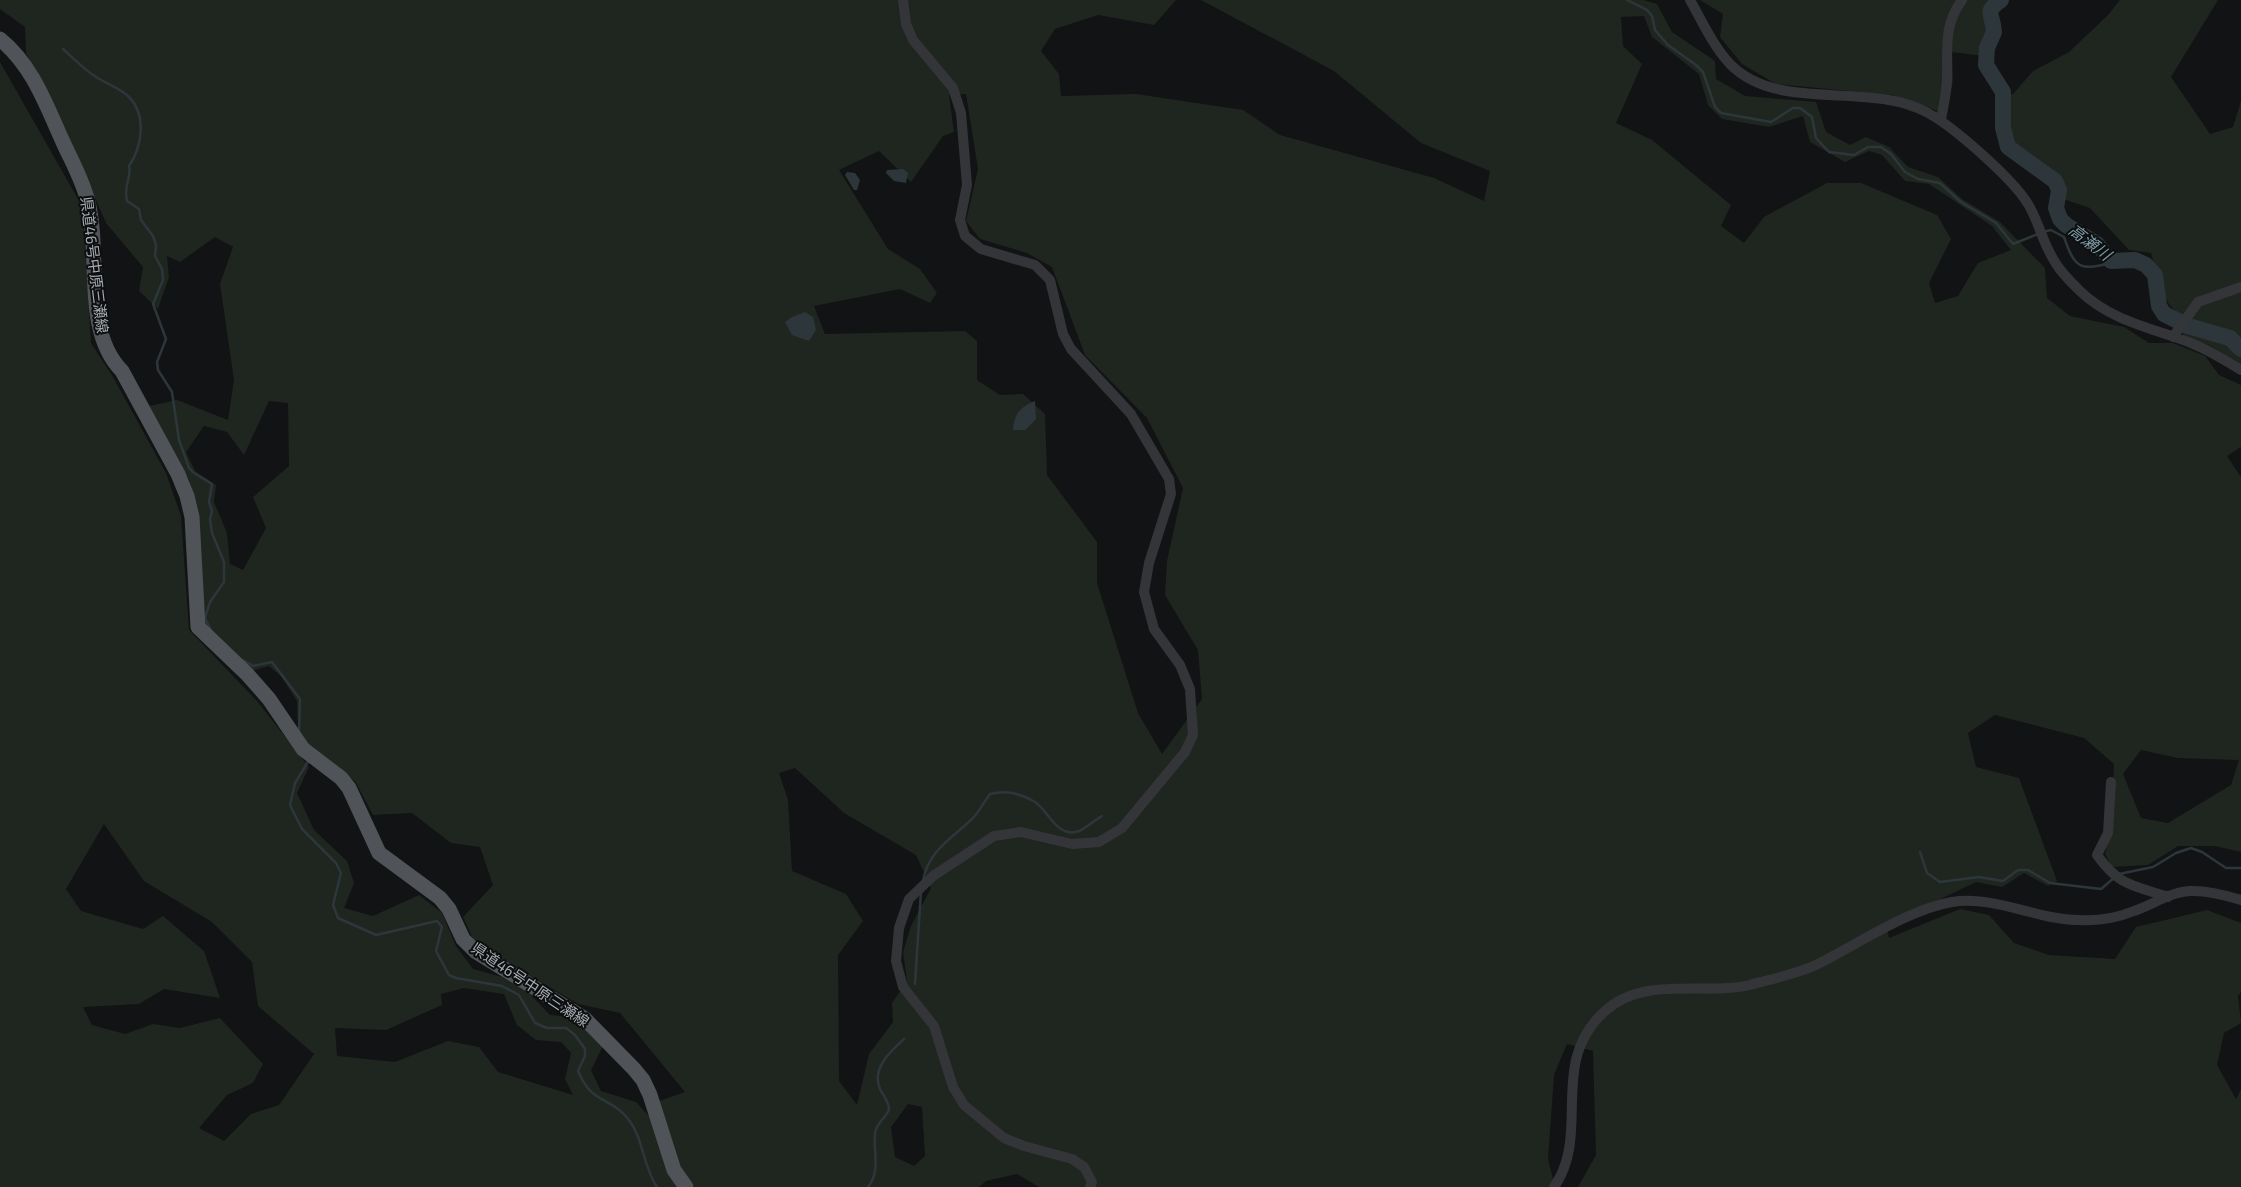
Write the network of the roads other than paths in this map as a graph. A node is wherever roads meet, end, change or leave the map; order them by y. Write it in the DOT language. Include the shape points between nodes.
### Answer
graph roads {
  1 [pos="903,0"];
  2 [pos="1690,0"];
  3 [pos="1962,0"];
  4 [pos="0,39"];
  5 [pos="1941,120"];
  6 [pos="2241,287"];
  7 [pos="2175,332"];
  8 [pos="2241,370"];
  9 [pos="2110,782"];
  10 [pos="2168,897"];
  11 [pos="2241,900"];
  12 [pos="686,1187"];
  13 [pos="1090,1187"];
  14 [pos="1554,1187"];
  1 -- 13 [label="street" via="906,24 913,40 953,88 961,113 967,184 960,220 966,236 982,249 1035,265 1050,280 1063,334 1071,349 1131,414 1169,479 1171,494 1148,563 1144,592 1154,629 1180,665 1190,689 1192,735 1185,752 1122,828 1099,842 1072,844 1021,832 994,836 927,882 909,899 899,928 896,962 903,987 934,1026 953,1087 964,1105 1004,1138 1072,1159 1084,1167 1092,1182"];
  2 -- 5 [label="street" via="1722,54 1738,71 1754,81 1777,89 1881,98 1905,104"];
  3 -- 5 [label="street" via="1954,11 1945,48 1948,79"];
  4 -- 12 [label="main road, 県道46号中原三瀬線" via="32,76 81,182 89,210 98,314 105,349 122,371 178,474 192,517 198,627 269,699 303,749 341,778 349,788 379,853 440,898 463,939 475,951 585,1019 634,1069 650,1094 674,1170"];
  5 -- 7 [label="street" via="2017,189 2040,225 2054,262 2080,291 2095,304 2136,326"];
  6 -- 7 [label="street" via="2198,302"];
  7 -- 8 [label="street"];
  9 -- 10 [label="street" via="2108,833 2097,855 2119,880"];
  10 -- 11 [label="street" via="2189,891 2210,892"];
  10 -- 14 [label="street" via="2134,912 2081,920 2047,917 1969,900 1951,902 1906,919 1816,965 1781,976 1719,989 1668,988 1629,996 1604,1011 1580,1045 1573,1069 1570,1144 1565,1165"];
}
